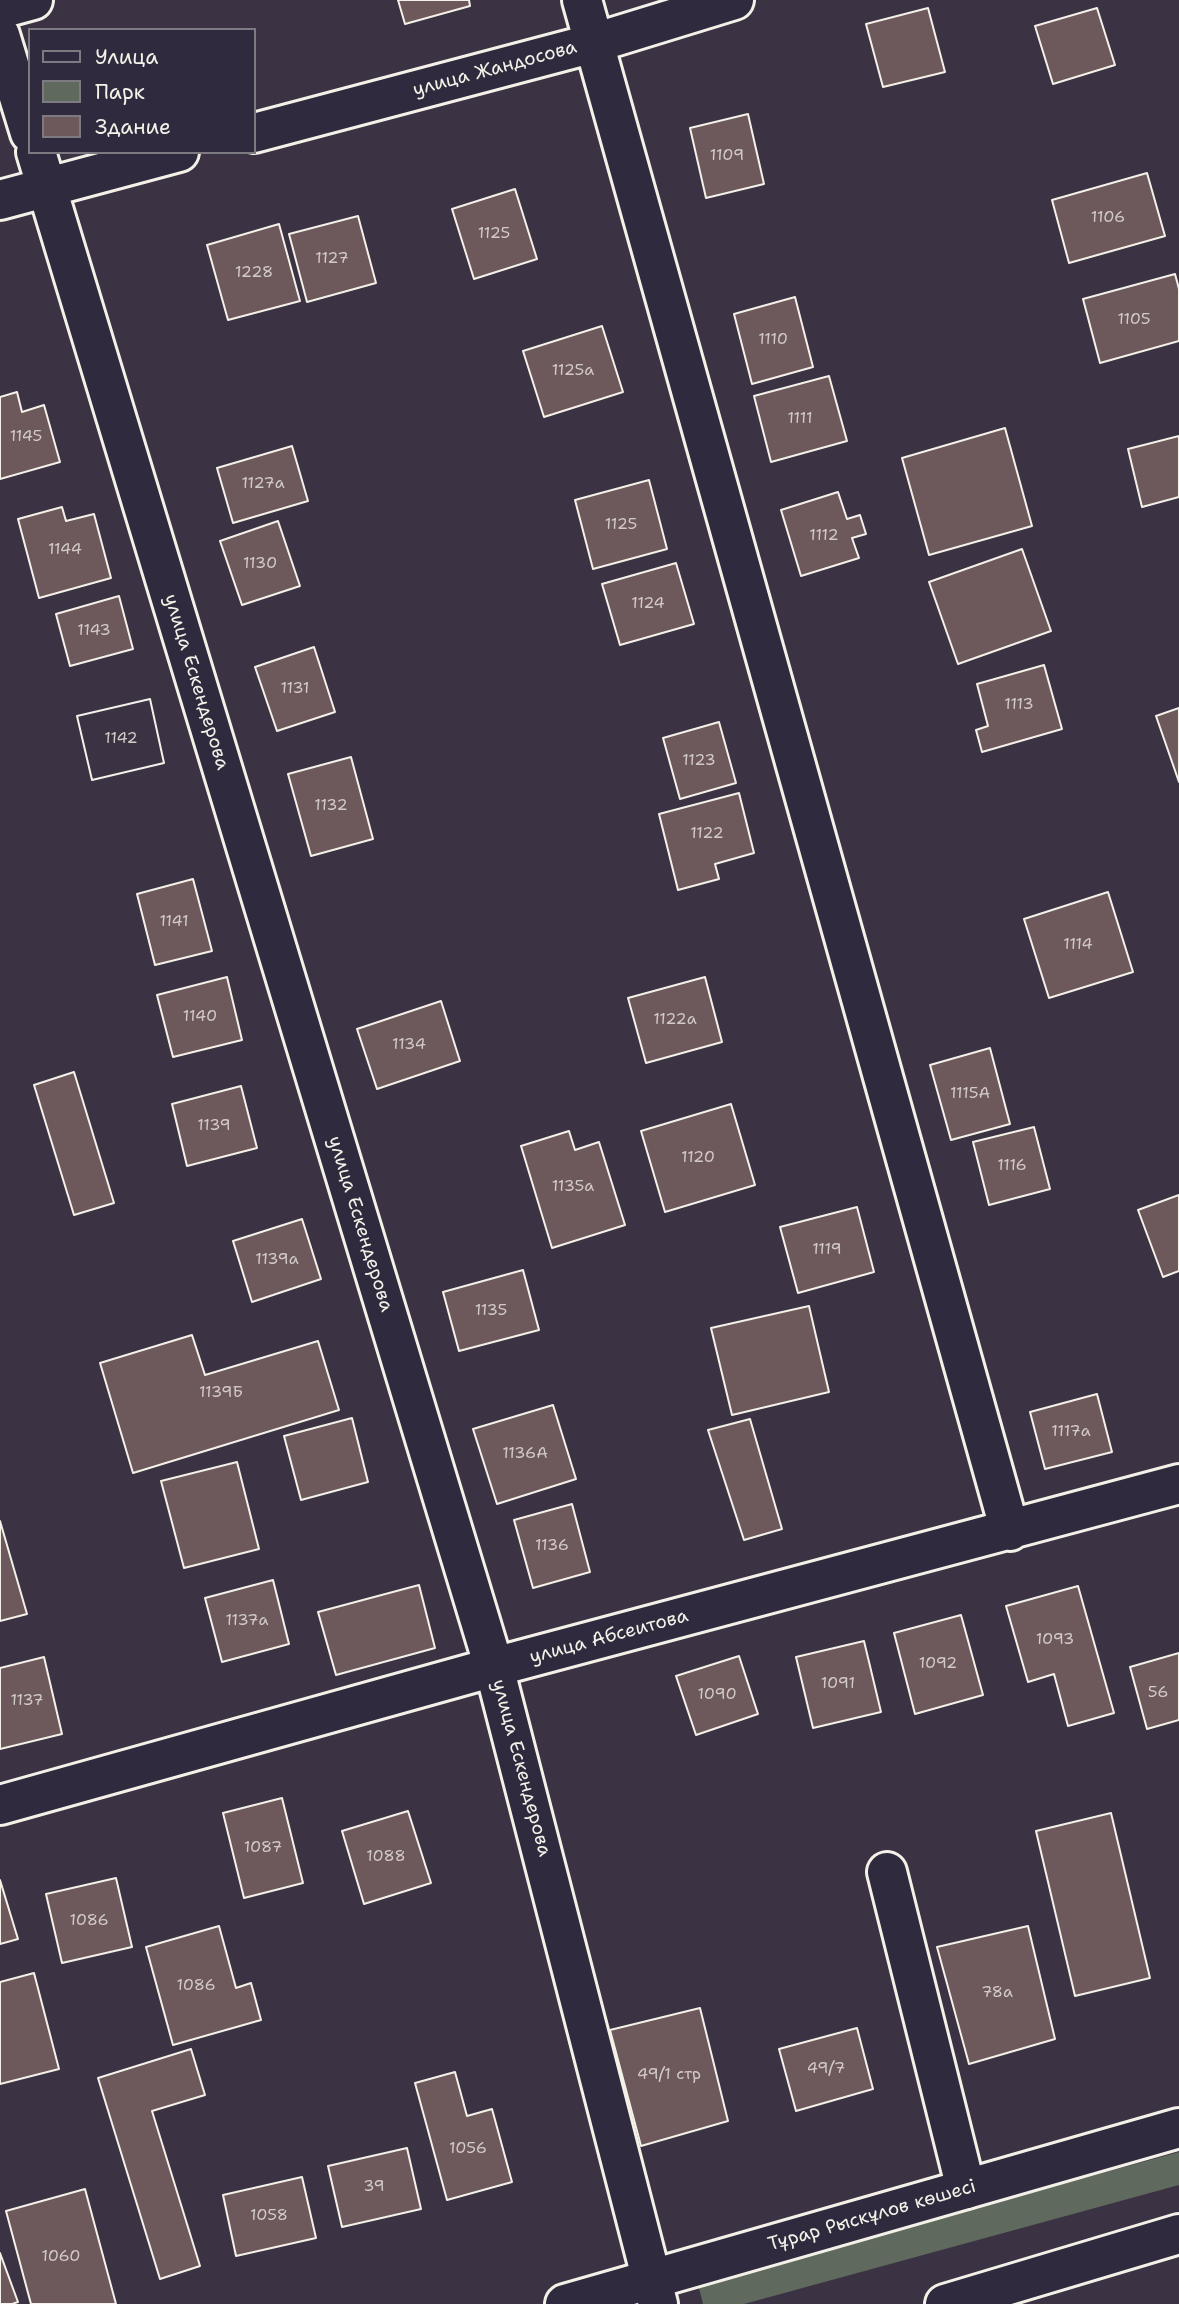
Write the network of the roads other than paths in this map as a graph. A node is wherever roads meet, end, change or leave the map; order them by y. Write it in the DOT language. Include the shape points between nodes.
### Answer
graph roads {
  1 [pos="33,0"];
  2 [pos="582,0"];
  3 [pos="734,0"];
  4 [pos="0,9"];
  5 [pos="0,35"];
  6 [pos="594,43"];
  7 [pos="28,126"];
  8 [pos="256,132"];
  9 [pos="164,154"];
  10 [pos="41,170"];
  11 [pos="0,200"];
  12 [pos="1179,1484"];
  13 [pos="1010,1531"];
  14 [pos="494,1667"];
  15 [pos="0,1805"];
  16 [pos="887,1872"];
  17 [pos="1179,2127"];
  18 [pos="966,2189"];
  19 [pos="1179,2234"];
  20 [pos="656,2292"];
  21 [pos="565,2304"];
  22 [pos="945,2304"];
  1 -- 4 [label="street"];
  2 -- 6 [label="street"];
  3 -- 6 [label="street, улица Жандосова"];
  5 -- 7 [label="street"];
  6 -- 8 [label="street, улица Жандосова"];
  6 -- 13 [label="street"];
  9 -- 10 [label="street"];
  10 -- 11 [label="street"];
  10 -- 14 [label="street, улица Ескендерова"];
  12 -- 13 [label="street, улица Абсеитова"];
  13 -- 14 [label="street, улица Абсеитова"];
  14 -- 15 [label="street, улица Абсеитова"];
  14 -- 20 [label="street, улица Ескендерова"];
  16 -- 18 [label="street"];
  17 -- 18 [label="street, Тұрар Рыскұлов көшесі"];
  18 -- 20 [label="street, Тұрар Рыскұлов көшесі"];
  19 -- 22 [label="street"];
  20 -- 21 [label="street, Тұрар Рыскұлов көшесі"];
}
